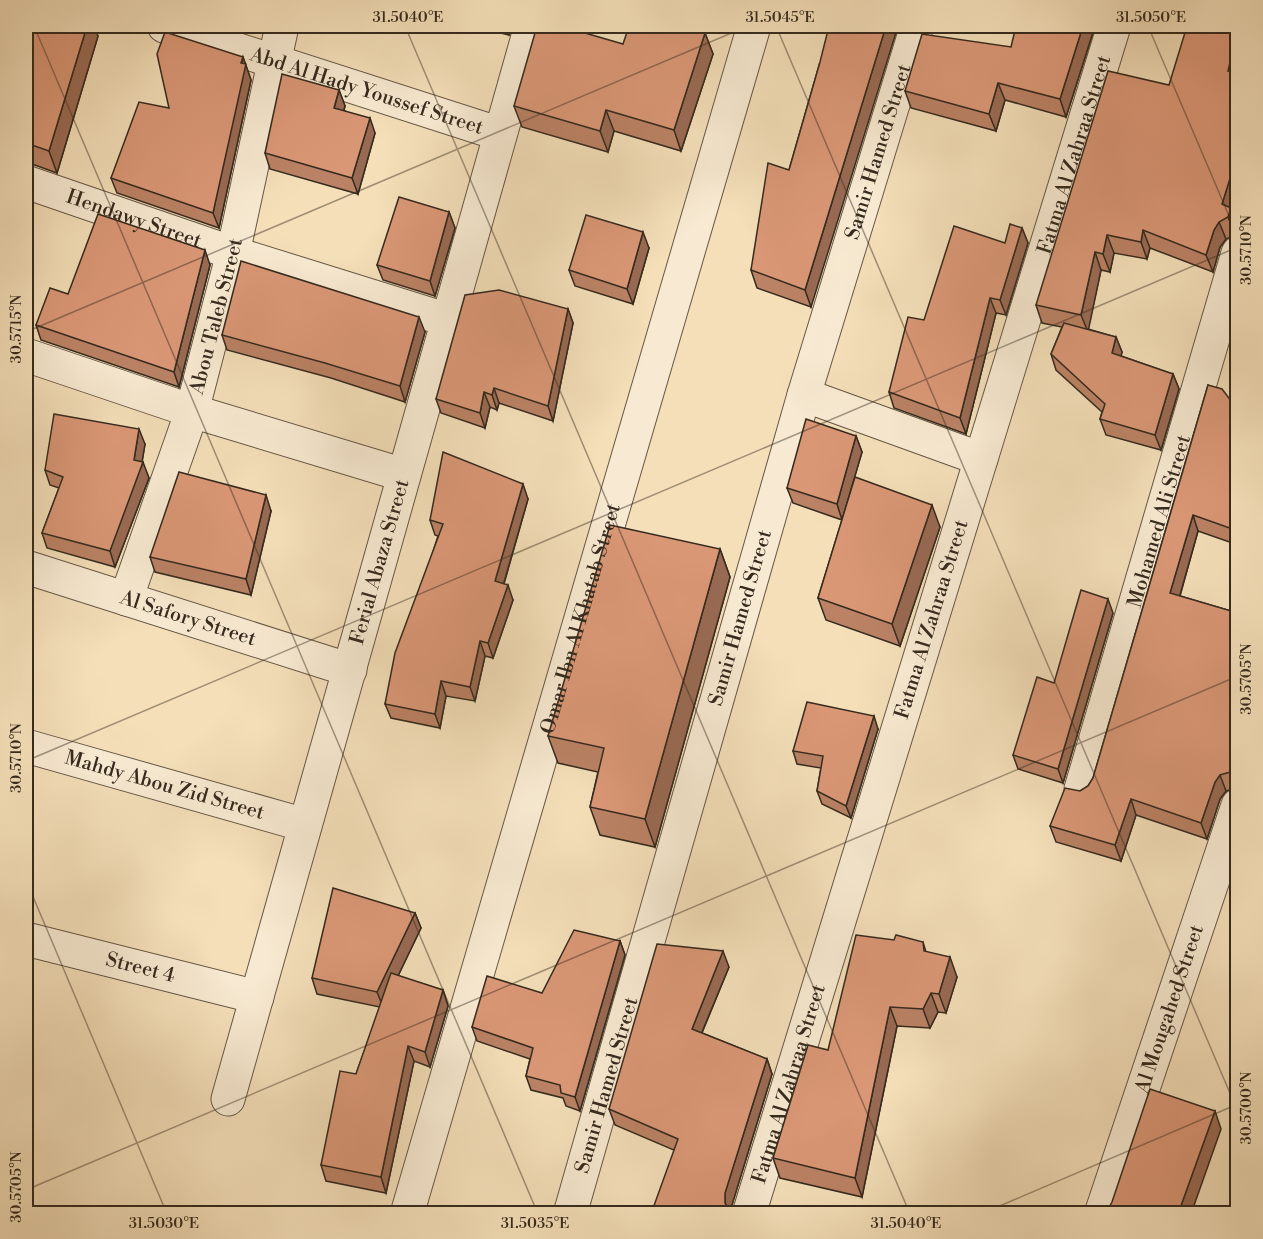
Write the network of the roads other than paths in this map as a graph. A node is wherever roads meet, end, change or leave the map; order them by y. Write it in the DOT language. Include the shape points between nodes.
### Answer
graph roads {
  1 [pos="164,26"];
  2 [pos="282,26"];
  3 [pos="531,26"];
  4 [pos="754,26"];
  5 [pos="917,26"];
  6 [pos="1114,26"];
  7 [pos="273,59"];
  8 [pos="500,134"];
  9 [pos="26,182"];
  10 [pos="233,253"];
  11 [pos="1238,253"];
  12 [pos="448,320"];
  13 [pos="26,355"];
  14 [pos="804,395"];
  15 [pos="192,411"];
  16 [pos="981,459"];
  17 [pos="404,475"];
  18 [pos="26,567"];
  19 [pos="126,599"];
  20 [pos="350,670"];
  21 [pos="26,746"];
  22 [pos="1081,789"];
  23 [pos="1238,806"];
  24 [pos="304,825"];
  25 [pos="26,939"];
  26 [pos="257,997"];
  27 [pos="228,1099"];
  28 [pos="407,1214"];
  29 [pos="570,1214"];
  30 [pos="749,1214"];
  31 [pos="1101,1214"];
  1 -- 7 [label="street, Abd Al Hady Youssef Street"];
  2 -- 7 [label="street, Abou Taleb Street"];
  3 -- 8 [label="street, Ferial Abaza Street"];
  4 -- 28 [label="street, Omar Ibn Al Khatab Street"];
  5 -- 14 [label="street, Samir Hamed Street"];
  6 -- 16 [label="street, Fatma Al Zahraa Street"];
  7 -- 8 [label="street, Abd Al Hady Youssef Street"];
  7 -- 10 [label="street, Abou Taleb Street"];
  8 -- 12 [label="street, Ferial Abaza Street"];
  9 -- 10 [label="street, Hendawy Street"];
  10 -- 12 [label="street, Hendawy Street"];
  10 -- 15 [label="street, Abou Taleb Street"];
  11 -- 22 [label="street, Mohamed Ali Street"];
  12 -- 17 [label="street, Ferial Abaza Street"];
  13 -- 15 [label="street"];
  14 -- 16 [label="street"];
  14 -- 29 [label="street, Samir Hamed Street"];
  15 -- 17 [label="street"];
  15 -- 19 [label="street, Abou Taleb Street"];
  16 -- 30 [label="street, Fatma Al Zahraa Street"];
  17 -- 20 [label="street, Ferial Abaza Street"];
  18 -- 19 [label="street, Al Safory Street"];
  19 -- 20 [label="street, Al Safory Street"];
  20 -- 24 [label="street, Ferial Abaza Street"];
  21 -- 24 [label="street, Mahdy Abou Zid Street"];
  23 -- 31 [label="street, Al Mougahed Street"];
  24 -- 26 [label="street, Ferial Abaza Street"];
  25 -- 26 [label="street, Street 4"];
  26 -- 27 [label="street, Ferial Abaza Street"];
}
